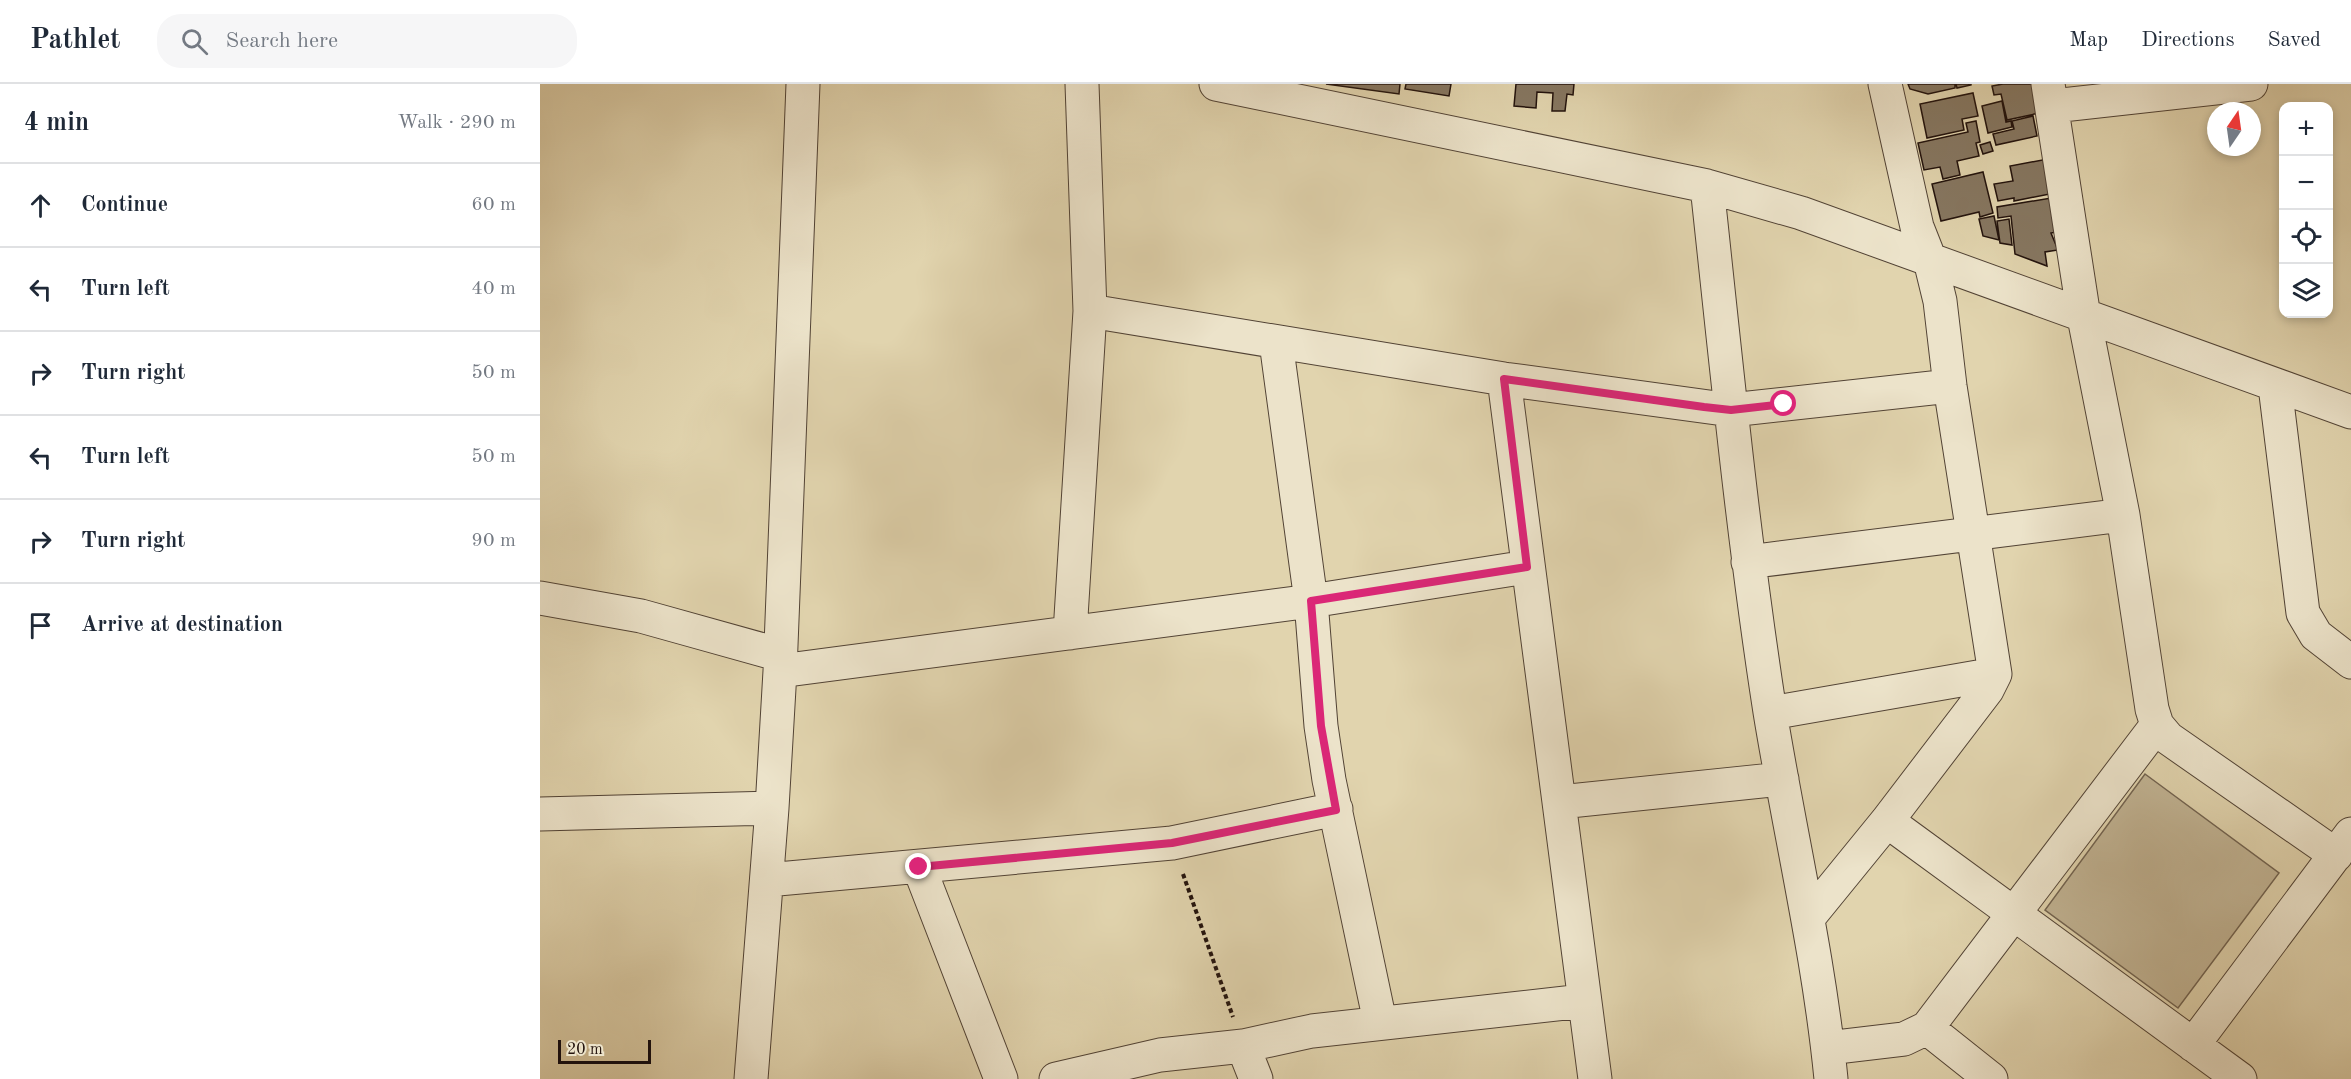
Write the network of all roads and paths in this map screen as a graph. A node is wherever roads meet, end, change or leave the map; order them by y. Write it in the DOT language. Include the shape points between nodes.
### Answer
graph roads {
  1 [pos="804,84"];
  2 [pos="1082,84"];
  3 [pos="1216,84"];
  4 [pos="1885,84"];
  5 [pos="2251,84"];
  6 [pos="2050,95"];
  7 [pos="1707,186"];
  8 [pos="1930,260"];
  9 [pos="1090,311"];
  10 [pos="2084,317"];
  11 [pos="1276,342"];
  12 [pos="1504,379"];
  13 [pos="1950,386"];
  14 [pos="2275,386"];
  15 [pos="1731,410"];
  16 [pos="2351,412"];
  17 [pos="2123,515"];
  18 [pos="1973,534"];
  19 [pos="1748,562"];
  20 [pos="1527,567"];
  21 [pos="540,598"];
  22 [pos="1311,601"];
  23 [pos="1070,633"];
  24 [pos="2351,662"];
  25 [pos="780,663"];
  26 [pos="1995,674"];
  27 [pos="1770,713"];
  28 [pos="2157,725"];
  29 [pos="1782,779"];
  30 [pos="1560,802"];
  31 [pos="772,808"];
  32 [pos="1336,810"];
  33 [pos="540,814"];
  34 [pos="1887,821"];
  35 [pos="1172,843"];
  36 [pos="2343,845"];
  37 [pos="919,867"];
  38 [pos="767,880"];
  39 [pos="2015,915"];
  40 [pos="1808,918"];
  41 [pos="1583,1001"];
  42 [pos="1380,1022"];
  43 [pos="1927,1028"];
  44 [pos="2193,1045"];
  45 [pos="1244,1046"];
  46 [pos="1830,1063"];
  47 [pos="751,1079"];
  48 [pos="1000,1079"];
  49 [pos="1056,1079"];
  50 [pos="1256,1079"];
  51 [pos="1595,1079"];
  52 [pos="1991,1079"];
  53 [pos="2240,1079"];
  1 -- 25 [label="street"];
  2 -- 9 [label="street"];
  3 -- 7 [label="street"];
  4 -- 8 [label="street" via="1917,227"];
  5 -- 6 [label="street"];
  6 -- 10 [label="street"];
  7 -- 8 [label="street" via="1801,213"];
  7 -- 15 [label="street"];
  8 -- 10 [label="street"];
  8 -- 13 [label="street" via="1940,300"];
  9 -- 11 [label="street"];
  9 -- 23 [label="street"];
  10 -- 14 [label="street"];
  10 -- 17 [label="street"];
  11 -- 12 [label="street"];
  11 -- 22 [label="street"];
  12 -- 15 [label="street"];
  12 -- 20 [label="street"];
  13 -- 15 [label="street"];
  13 -- 18 [label="street"];
  14 -- 16 [label="street"];
  14 -- 24 [label="street" via="2303,613 2316,635"];
  15 -- 19 [label="street"];
  17 -- 18 [label="street"];
  17 -- 28 [label="street"];
  18 -- 19 [label="street"];
  18 -- 26 [label="street"];
  19 -- 27 [label="street"];
  20 -- 22 [label="street"];
  20 -- 30 [label="street"];
  21 -- 25 [label="street" via="641,616"];
  22 -- 23 [label="street"];
  22 -- 32 [label="street" via="1321,726"];
  23 -- 25 [label="street"];
  25 -- 31 [label="street"];
  26 -- 27 [label="street"];
  26 -- 34 [label="street" via="1987,690"];
  27 -- 29 [label="street"];
  28 -- 36 [label="street" via="2168,738"];
  28 -- 39 [label="street"];
  29 -- 30 [label="street"];
  29 -- 40 [label="street"];
  30 -- 41 [label="street"];
  31 -- 33 [label="street"];
  31 -- 38 [label="street"];
  32 -- 35 [label="street"];
  32 -- 42 [label="street"];
  34 -- 39 [label="street"];
  34 -- 40 [label="street"];
  35 -- 37 [label="street"];
  35 -- 45 [label="path"];
  36 -- 44 [label="street"];
  37 -- 38 [label="street"];
  37 -- 48 [label="street"];
  38 -- 47 [label="street"];
  39 -- 43 [label="street"];
  39 -- 44 [label="street"];
  40 -- 46 [label="street"];
  41 -- 42 [label="street"];
  41 -- 51 [label="street"];
  42 -- 45 [label="street"];
  43 -- 46 [label="street"];
  43 -- 52 [label="street"];
  44 -- 53 [label="street"];
  45 -- 49 [label="street" via="1160,1055"];
  45 -- 50 [label="street"];
}
